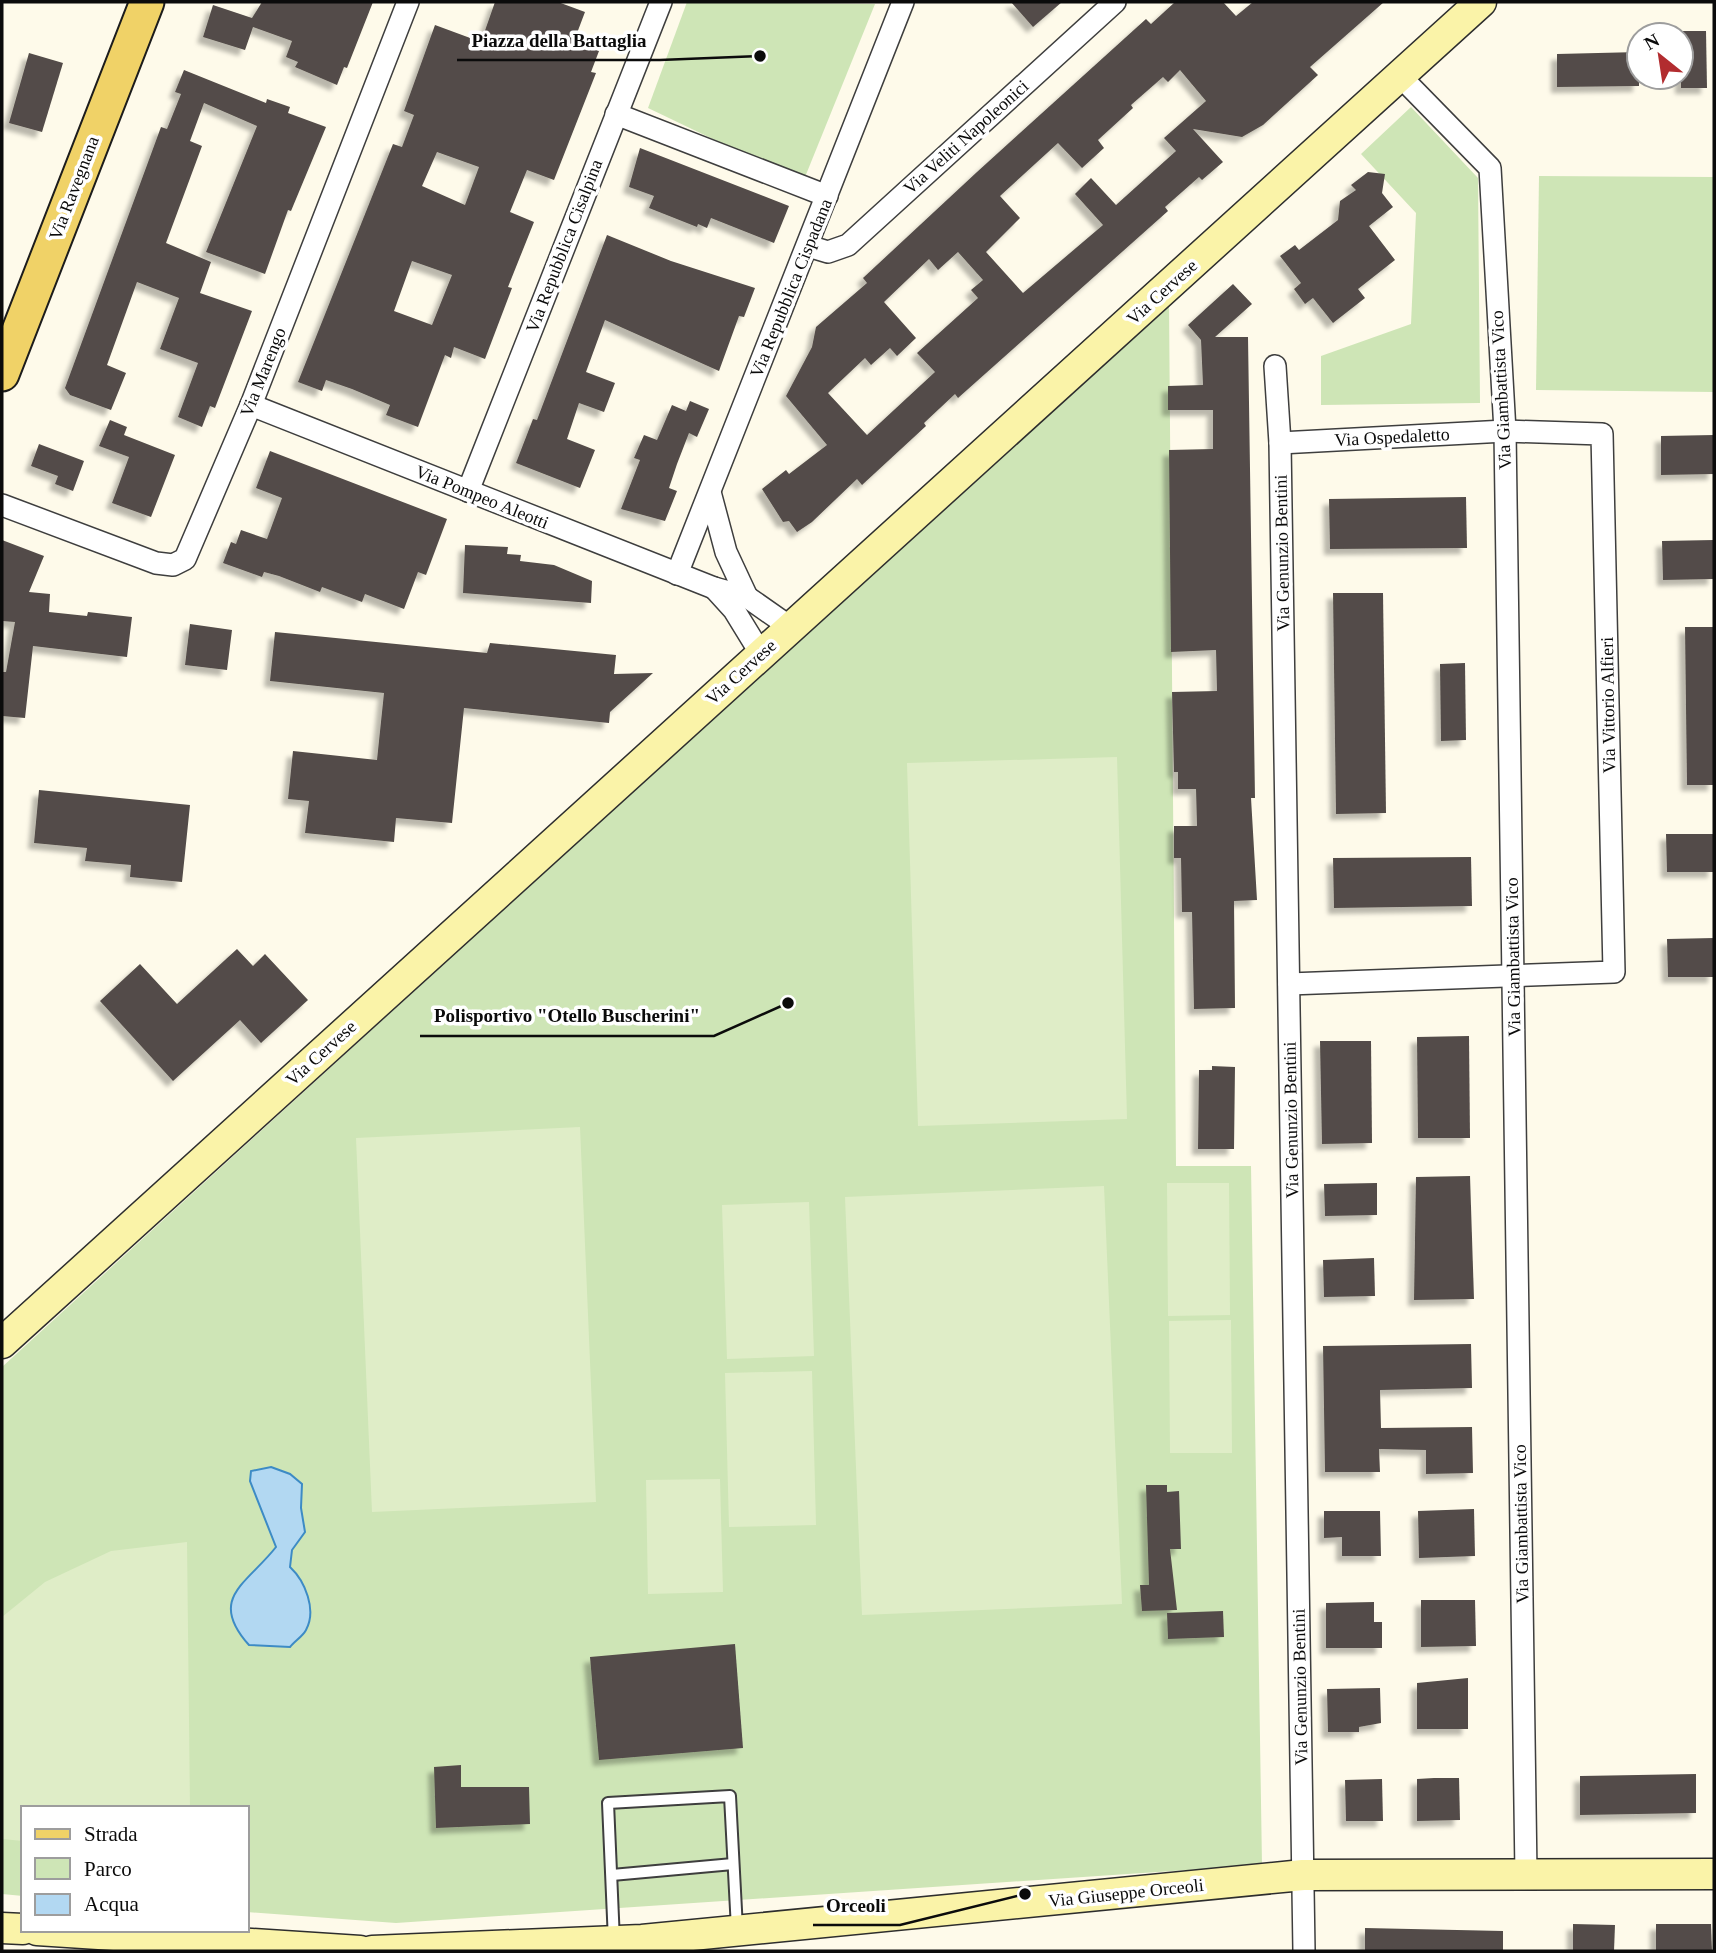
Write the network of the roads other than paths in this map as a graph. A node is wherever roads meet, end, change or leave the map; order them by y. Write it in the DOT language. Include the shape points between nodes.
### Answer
graph roads {
  1 [pos="147,2"];
  2 [pos="408,2"];
  3 [pos="903,2"];
  4 [pos="1115,2"];
  5 [pos="1481,2"];
  6 [pos="654,4"];
  7 [pos="1400,76"];
  8 [pos="616,114"];
  9 [pos="827,197"];
  10 [pos="808,246"];
  11 [pos="1275,366"];
  12 [pos="2,374"];
  13 [pos="251,405"];
  14 [pos="1505,431"];
  15 [pos="1280,443"];
  16 [pos="468,491"];
  17 [pos="710,492"];
  18 [pos="2,505"];
  19 [pos="677,574"];
  20 [pos="714,588"];
  21 [pos="747,597"];
  22 [pos="790,627"];
  23 [pos="761,654"];
  24 [pos="1514,976"];
  25 [pos="1289,984"];
  26 [pos="2,1343"];
  27 [pos="733,1864"];
  28 [pos="1526,1874"];
  29 [pos="1714,1874"];
  30 [pos="612,1875"];
  31 [pos="1303,1875"];
  32 [pos="2,1928"];
  33 [pos="21,1929"];
  34 [pos="56,1932"];
  35 [pos="737,1932"];
  36 [pos="633,1944"];
  37 [pos="191,1946"];
  38 [pos="360,1951"];
  39 [pos="372,1951"];
  40 [pos="1304,1951"];
  1 -- 12 [label="main road, Via Ravegnana"];
  2 -- 13 [label="street, Via Marengo"];
  3 -- 9 [label="street, Via Repubblica Cispadana"];
  4 -- 10 [label="street, Via Veliti Napoleonici" via="848,245 828,252"];
  5 -- 7 [label="main road, Via Cervese"];
  6 -- 8 [label="street, Via Repubblica Cisalpina"];
  7 -- 14 [label="street, Via Giambattista Vico" via="1490,168"];
  7 -- 22 [label="main road, Via Cervese"];
  8 -- 9 [label="street"];
  8 -- 16 [label="street, Via Repubblica Cisalpina"];
  9 -- 10 [label="street, Via Repubblica Cispadana"];
  10 -- 17 [label="street, Via Repubblica Cispadana"];
  11 -- 15 [label="street, Via Genunzio Bentini"];
  13 -- 16 [label="street, Via Pompeo Aleotti"];
  13 -- 18 [label="street, Via Marengo" via="195,539 184,559 173,565 156,564"];
  14 -- 15 [label="street, Via Ospedaletto"];
  14 -- 24 [label="street, Via Giambattista Vico"];
  14 -- 24 [label="street, Via Vittorio Alfieri" via="1602,434 1614,972"];
  15 -- 25 [label="street, Via Genunzio Bentini"];
  16 -- 19 [label="street, Via Pompeo Aleotti"];
  17 -- 19 [label="street, Via Repubblica Cispadana"];
  17 -- 21 [label="street" via="726,552"];
  19 -- 20 [label="street, Via Pompeo Aleotti"];
  20 -- 21 [label="street, Via Pompeo Aleotti"];
  20 -- 23 [label="street" via="734,610"];
  21 -- 22 [label="street"];
  22 -- 23 [label="main road, Via Cervese"];
  23 -- 26 [label="main road, Via Cervese"];
  24 -- 25 [label="street"];
  24 -- 28 [label="street, Via Giambattista Vico"];
  25 -- 31 [label="street, Via Genunzio Bentini"];
  27 -- 30 [label="lane"];
  27 -- 30 [label="lane" via="730,1796 608,1803"];
  27 -- 35 [label="lane"];
  28 -- 29 [label="main road, Via Giuseppe Orceoli"];
  28 -- 31 [label="main road, Via Giuseppe Orceoli"];
  30 -- 36 [label="lane"];
  31 -- 35 [label="main road, Via Giuseppe Orceoli"];
  31 -- 40 [label="street, Via Genunzio Bentini"];
  32 -- 33 [label="main road"];
  34 -- 37 [label="main road"];
  35 -- 36 [label="main road, Via Giuseppe Orceoli"];
  36 -- 39 [label="main road, Via Giuseppe Orceoli"];
  37 -- 38 [label="main road"];
}
